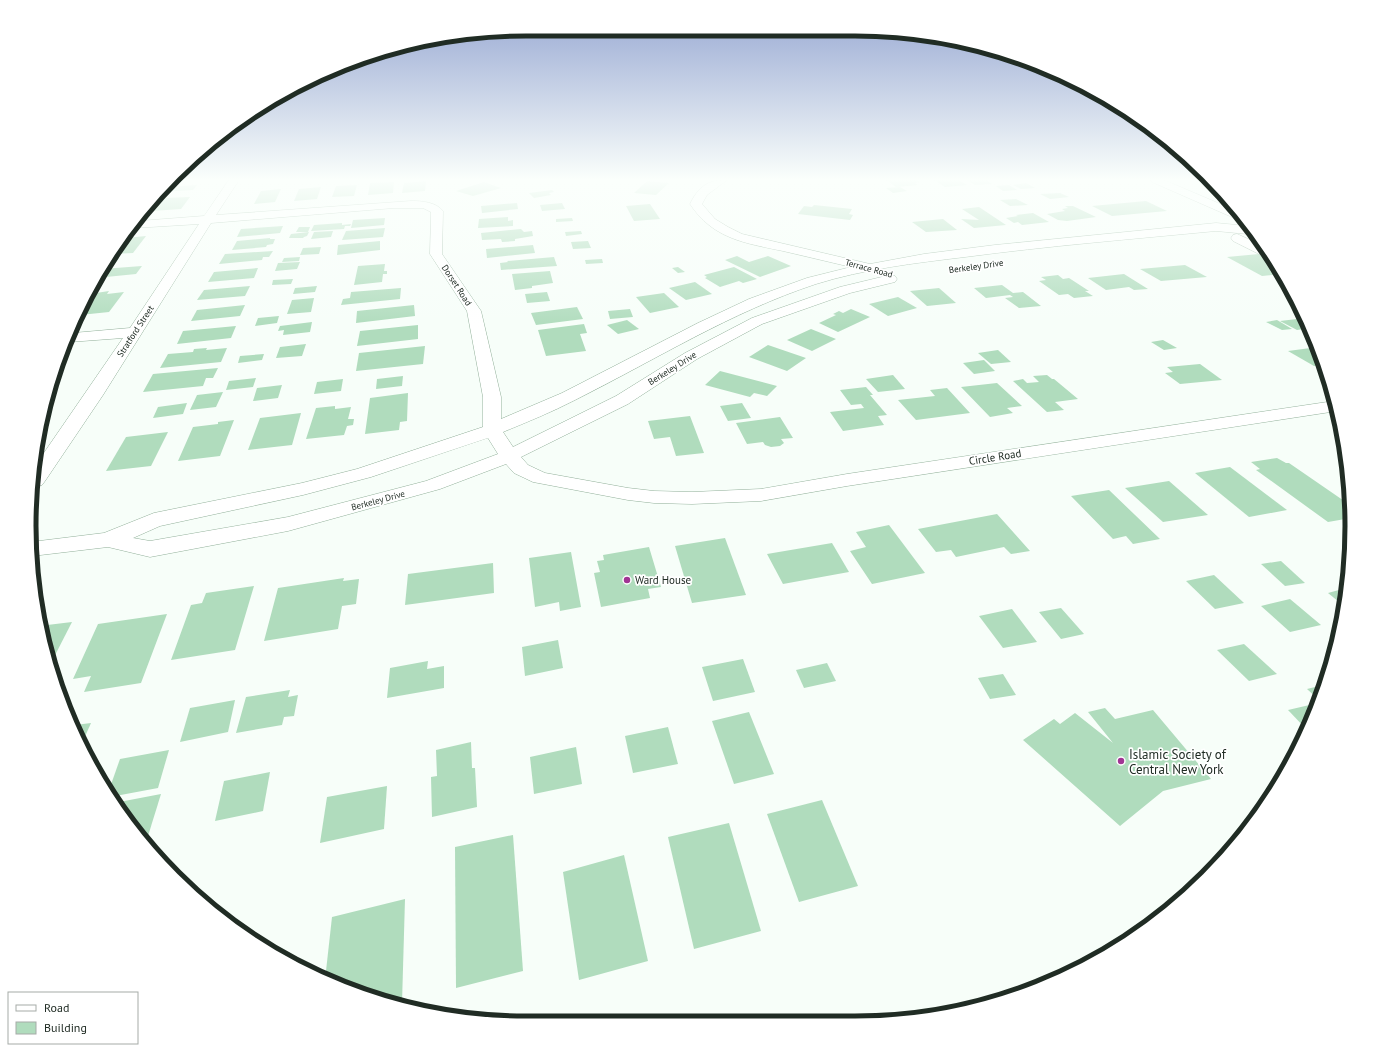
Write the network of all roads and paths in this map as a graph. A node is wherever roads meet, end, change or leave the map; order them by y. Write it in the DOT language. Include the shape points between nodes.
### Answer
graph roads {
  1 [pos="201,229"];
  2 [pos="437,229"];
  3 [pos="724,229"];
  4 [pos="1194,229"];
  5 [pos="1229,229"];
  6 [pos="870,268"];
  7 [pos="901,276"];
  8 [pos="135,332"];
  9 [pos="73,338"];
  10 [pos="1330,407"];
  11 [pos="492,430"];
  12 [pos="509,456"];
  13 [pos="39,476"];
  14 [pos="108,540"];
  15 [pos="37,548"];
  1 -- 8 [label="street, Stratford Street"];
  2 -- 11 [label="street, Dorset Road" via="436,254 474,311 492,397"];
  3 -- 6 [label="street, Terrace Road" via="745,239"];
  4 -- 6 [label="street, Berkeley Drive" via="1010,247"];
  5 -- 7 [label="street, Berkeley Drive"];
  6 -- 7 [label="street, Terrace Road"];
  6 -- 11 [label="street, Berkeley Drive" via="812,282 754,302 568,397"];
  7 -- 12 [label="street, Berkeley Drive" via="845,290 757,321 691,356 622,400"];
  8 -- 9 [label="street"];
  8 -- 13 [label="street, Stratford Street"];
  10 -- 12 [label="street, Circle Road" via="761,495 692,498 628,494 540,478 521,469"];
  11 -- 12 [label="street"];
  11 -- 14 [label="street, Berkeley Drive" via="364,473 303,489 154,520"];
  12 -- 14 [label="street, Berkeley Drive" via="433,485 288,524 150,548"];
  14 -- 15 [label="street, Berkeley Drive"];
}
